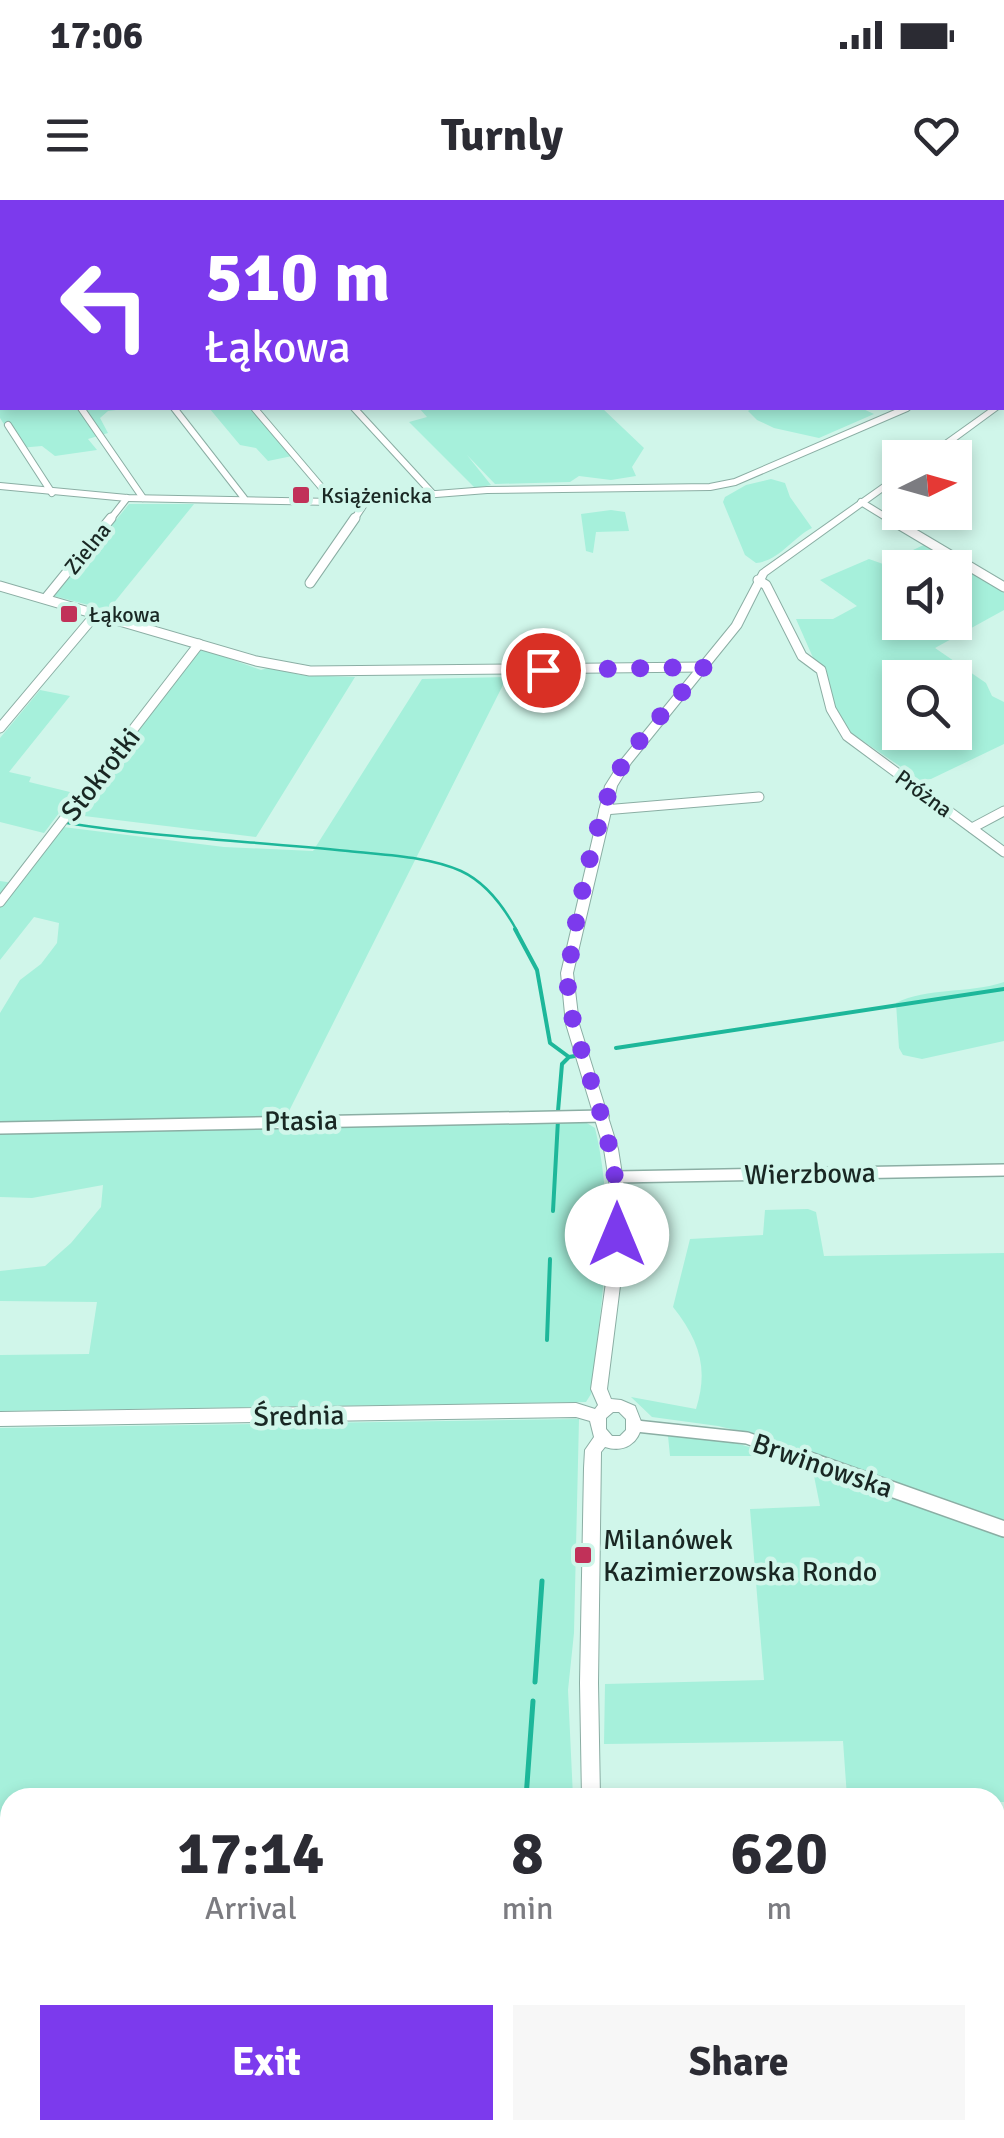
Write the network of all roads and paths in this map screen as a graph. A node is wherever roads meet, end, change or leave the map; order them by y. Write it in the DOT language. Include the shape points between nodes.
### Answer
graph roads {
  1 [pos="81,410"];
  2 [pos="176,410"];
  3 [pos="255,410"];
  4 [pos="356,410"];
  5 [pos="902,410"];
  6 [pos="993,410"];
  7 [pos="8,425"];
  8 [pos="951,440"];
  9 [pos="0,486"];
  10 [pos="882,487"];
  11 [pos="52,492"];
  12 [pos="433,494"];
  13 [pos="127,498"];
  14 [pos="143,498"];
  15 [pos="244,498"];
  16 [pos="367,500"];
  17 [pos="334,502"];
  18 [pos="861,502"];
  19 [pos="758,580"];
  20 [pos="310,583"];
  21 [pos="0,586"];
  22 [pos="1004,587"];
  23 [pos="46,598"];
  24 [pos="96,614"];
  25 [pos="199,644"];
  26 [pos="704,667"];
  27 [pos="0,728"];
  28 [pos="759,797"];
  29 [pos="604,810"];
  30 [pos="1004,811"];
  31 [pos="972,828"];
  32 [pos="1004,852"];
  33 [pos="0,902"];
  34 [pos="603,1116"];
  35 [pos="0,1128"];
  36 [pos="1004,1170"];
  37 [pos="616,1178"];
  38 [pos="602,1412"];
  39 [pos="0,1419"];
  40 [pos="636,1426"];
  41 [pos="602,1438"];
  42 [pos="1004,1529"];
  43 [pos="591,1788"];
  1 -- 14 [label="street"];
  2 -- 15 [label="street"];
  3 -- 17 [label="street"];
  4 -- 12 [label="street"];
  5 -- 12 [label="street" via="724,485"];
  6 -- 8 [label="street"];
  7 -- 11 [label="street"];
  9 -- 11 [label="street"];
  10 -- 18 [label="street"];
  11 -- 13 [label="street"];
  12 -- 16 [label="street"];
  13 -- 14 [label="street"];
  13 -- 23 [label="street, Zielna"];
  14 -- 15 [label="street"];
  15 -- 17 [label="street"];
  16 -- 17 [label="street"];
  16 -- 20 [label="street"];
  18 -- 19 [label="street"];
  18 -- 22 [label="street"];
  19 -- 26 [label="street" via="736,626"];
  19 -- 31 [label="street, Próżna" via="802,656 820,670 847,736"];
  21 -- 23 [label="street"];
  23 -- 24 [label="street"];
  24 -- 25 [label="street"];
  24 -- 27 [label="street"];
  25 -- 26 [label="street" via="334,673"];
  25 -- 33 [label="street, Stokrotki"];
  26 -- 29 [label="street" via="626,760"];
  28 -- 29 [label="street"];
  29 -- 34 [label="street" via="566,973 568,1001"];
  30 -- 31 [label="street"];
  31 -- 32 [label="street, Próżna"];
  34 -- 35 [label="street, Ptasia"];
  34 -- 37 [label="street"];
  36 -- 37 [label="street, Wierzbowa"];
  37 -- 38 [label="street"];
  38 -- 39 [label="street, Średnia"];
  38 -- 40 [label="street" via="626,1410"];
  38 -- 41 [label="street" via="596,1428"];
  40 -- 41 [label="street" via="624,1441"];
  40 -- 42 [label="street, Brwinowska" via="748,1438"];
  41 -- 43 [label="street" via="592,1468"];
}
